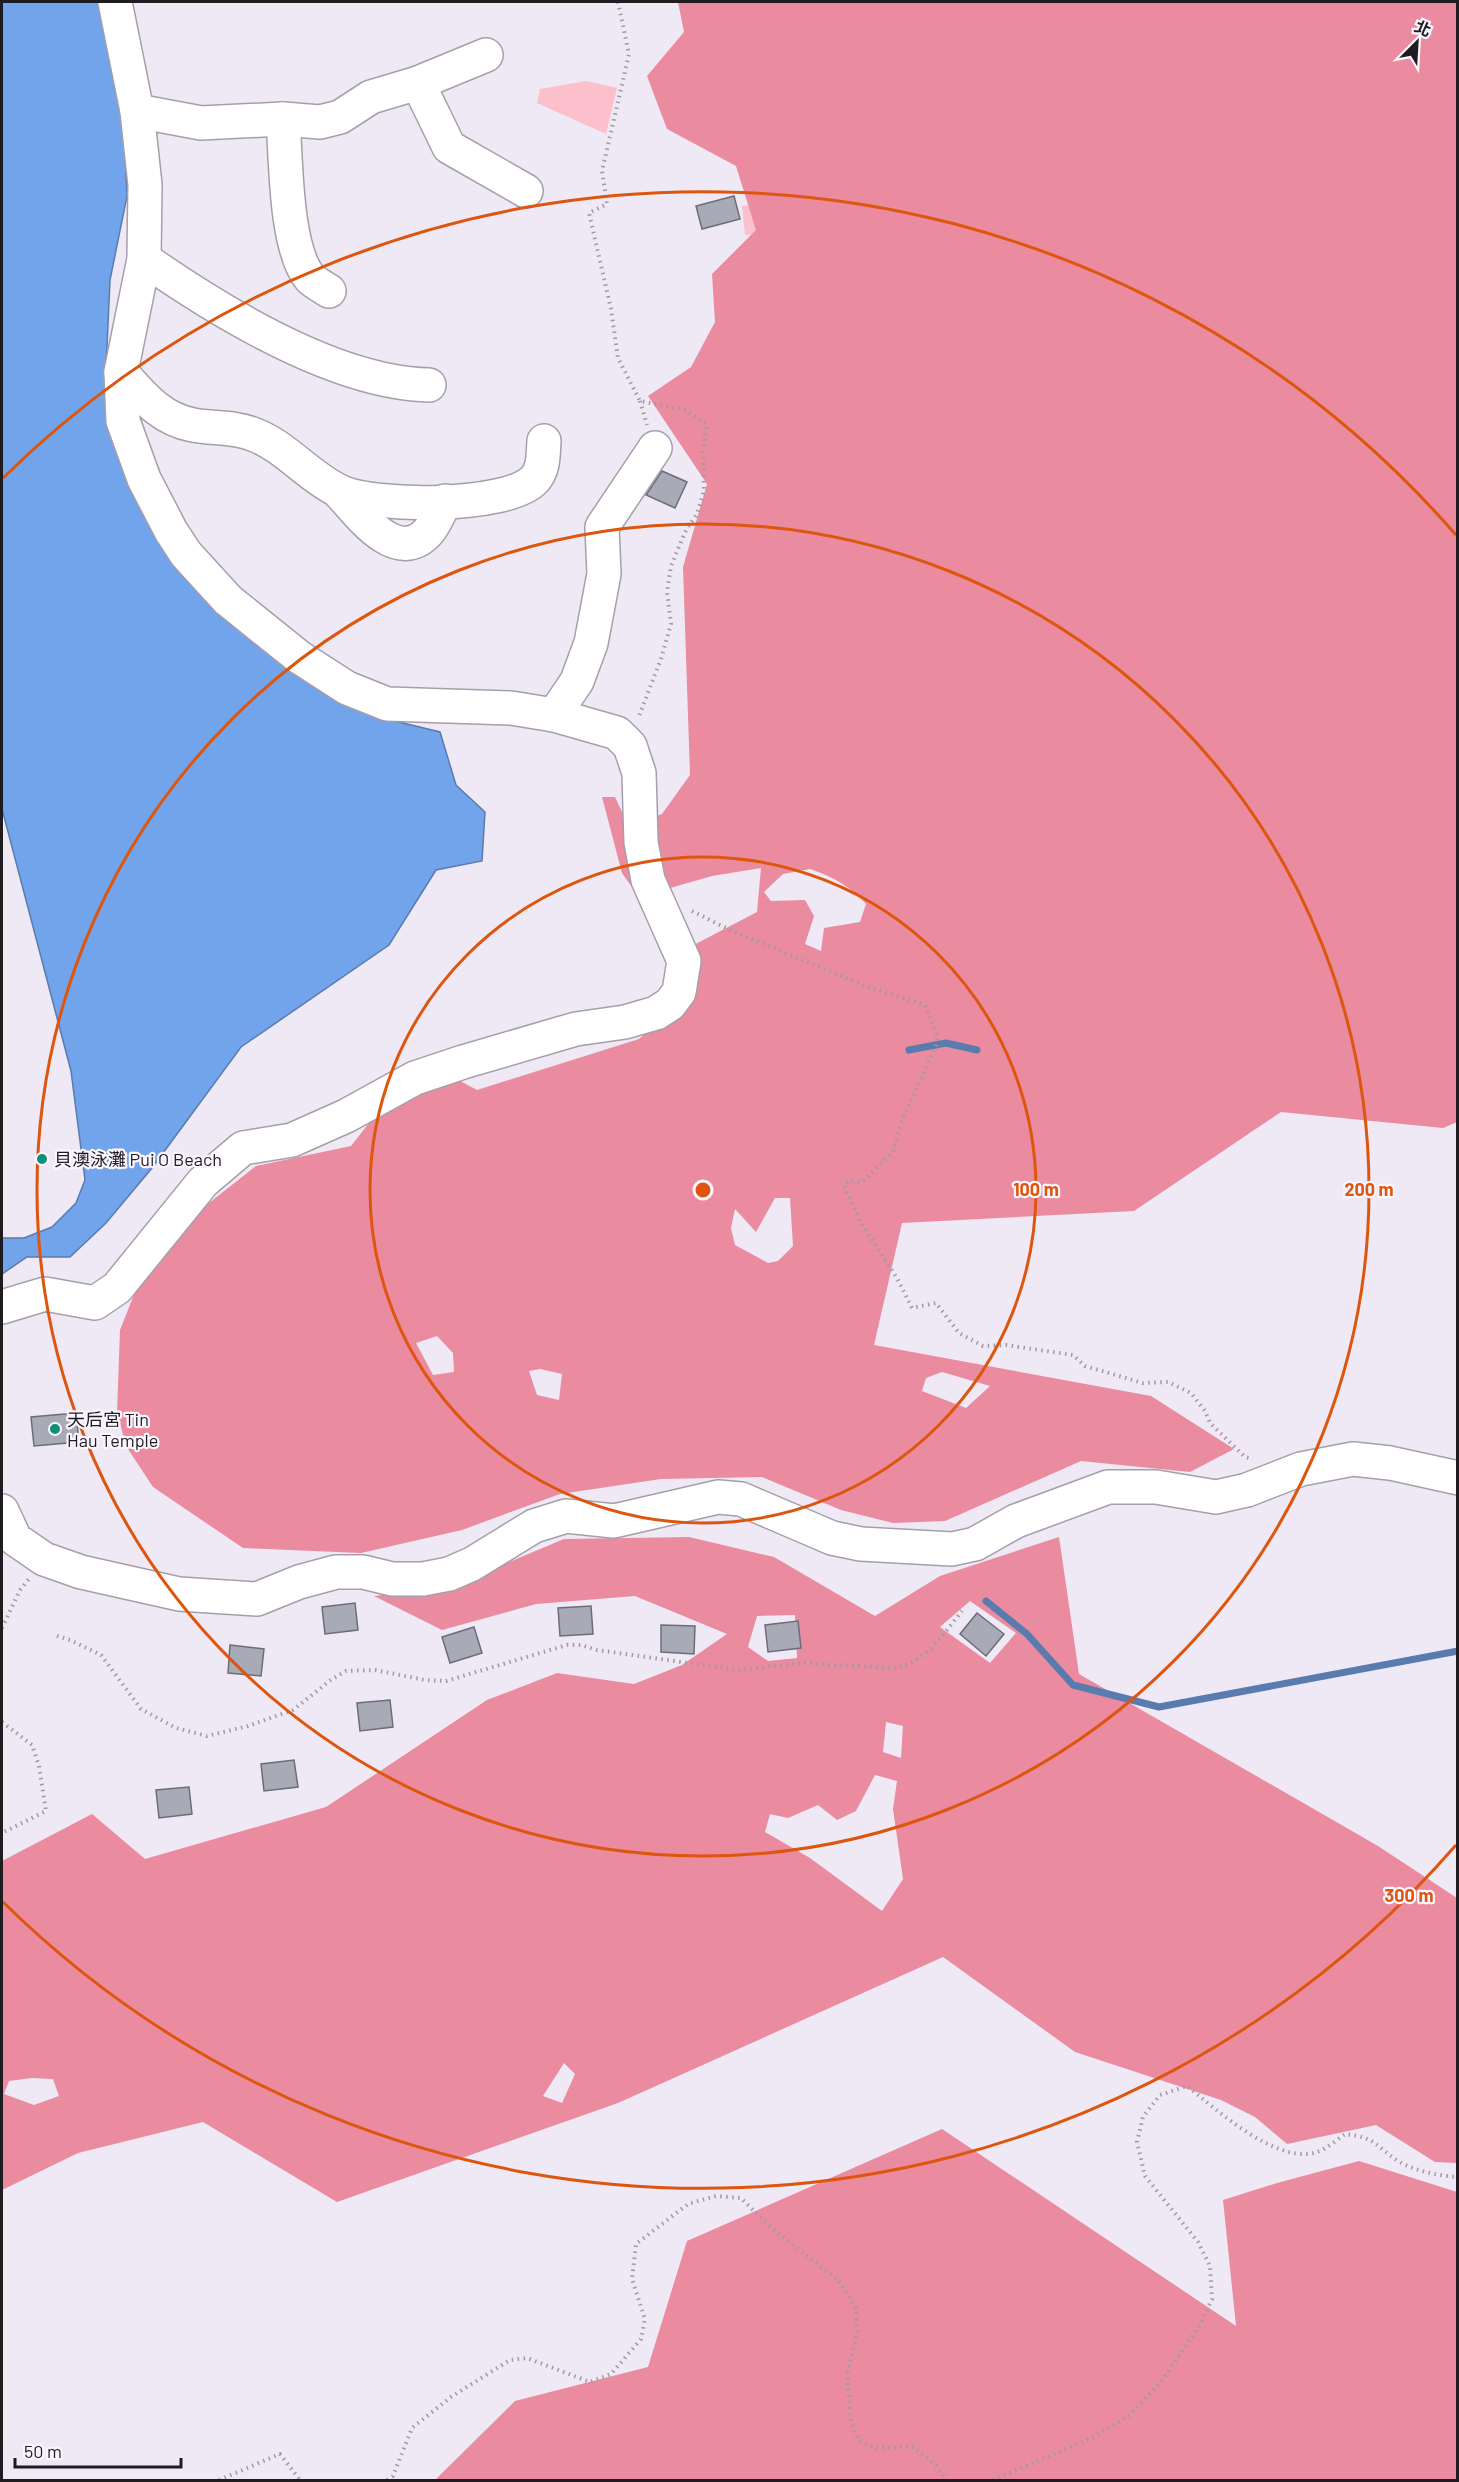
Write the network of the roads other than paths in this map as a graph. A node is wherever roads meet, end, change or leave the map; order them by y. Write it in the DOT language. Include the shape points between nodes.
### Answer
graph roads {
  1 [pos="115,2"];
  2 [pos="486,55"];
  3 [pos="418,83"];
  4 [pos="137,111"];
  5 [pos="283,119"];
  6 [pos="526,191"];
  7 [pos="144,259"];
  8 [pos="329,291"];
  9 [pos="121,372"];
  10 [pos="429,385"];
  11 [pos="544,441"];
  12 [pos="655,448"];
  13 [pos="554,715"];
  14 [pos="2,1307"];
  15 [pos="1458,1478"];
  16 [pos="2,1511"];
  1 -- 4 [label="street"];
  2 -- 3 [label="street"];
  3 -- 5 [label="street" via="371,97 340,117 320,122"];
  3 -- 6 [label="street" via="449,147"];
  4 -- 5 [label="street" via="201,123"];
  4 -- 7 [label="street" via="145,185"];
  5 -- 8 [label="street" via="292,229 300,260 311,279"];
  7 -- 9 [label="street"];
  7 -- 10 [label="street" via="192,292 265,332 342,367 402,384"];
  9 -- 11 [label="street" via="160,414 192,425 234,428 258,436 338,491 376,531 400,543 410,544 428,533 445,501 519,491 542,468"];
  9 -- 13 [label="street" via="123,421 132,450 171,531 186,554 228,600 299,657 347,688 387,704 511,708"];
  12 -- 13 [label="street" via="602,527 604,574 591,644 577,681"];
  13 -- 14 [label="street" via="617,733 630,746 639,773 640,842 648,880 684,961 679,992 670,1004 657,1013 576,1029 415,1078 292,1140 243,1148 203,1182 117,1288 95,1303 45,1294"];
  15 -- 16 [label="street" via="1353,1459 1301,1469 1247,1490 1216,1497 1156,1487 1108,1487 1016,1521 975,1544 952,1549 861,1544 832,1538 741,1499 718,1497 614,1521 566,1516 534,1526 449,1574 392,1579 363,1572 336,1572 257,1599 179,1594 127,1584 44,1559 15,1539"];
}
